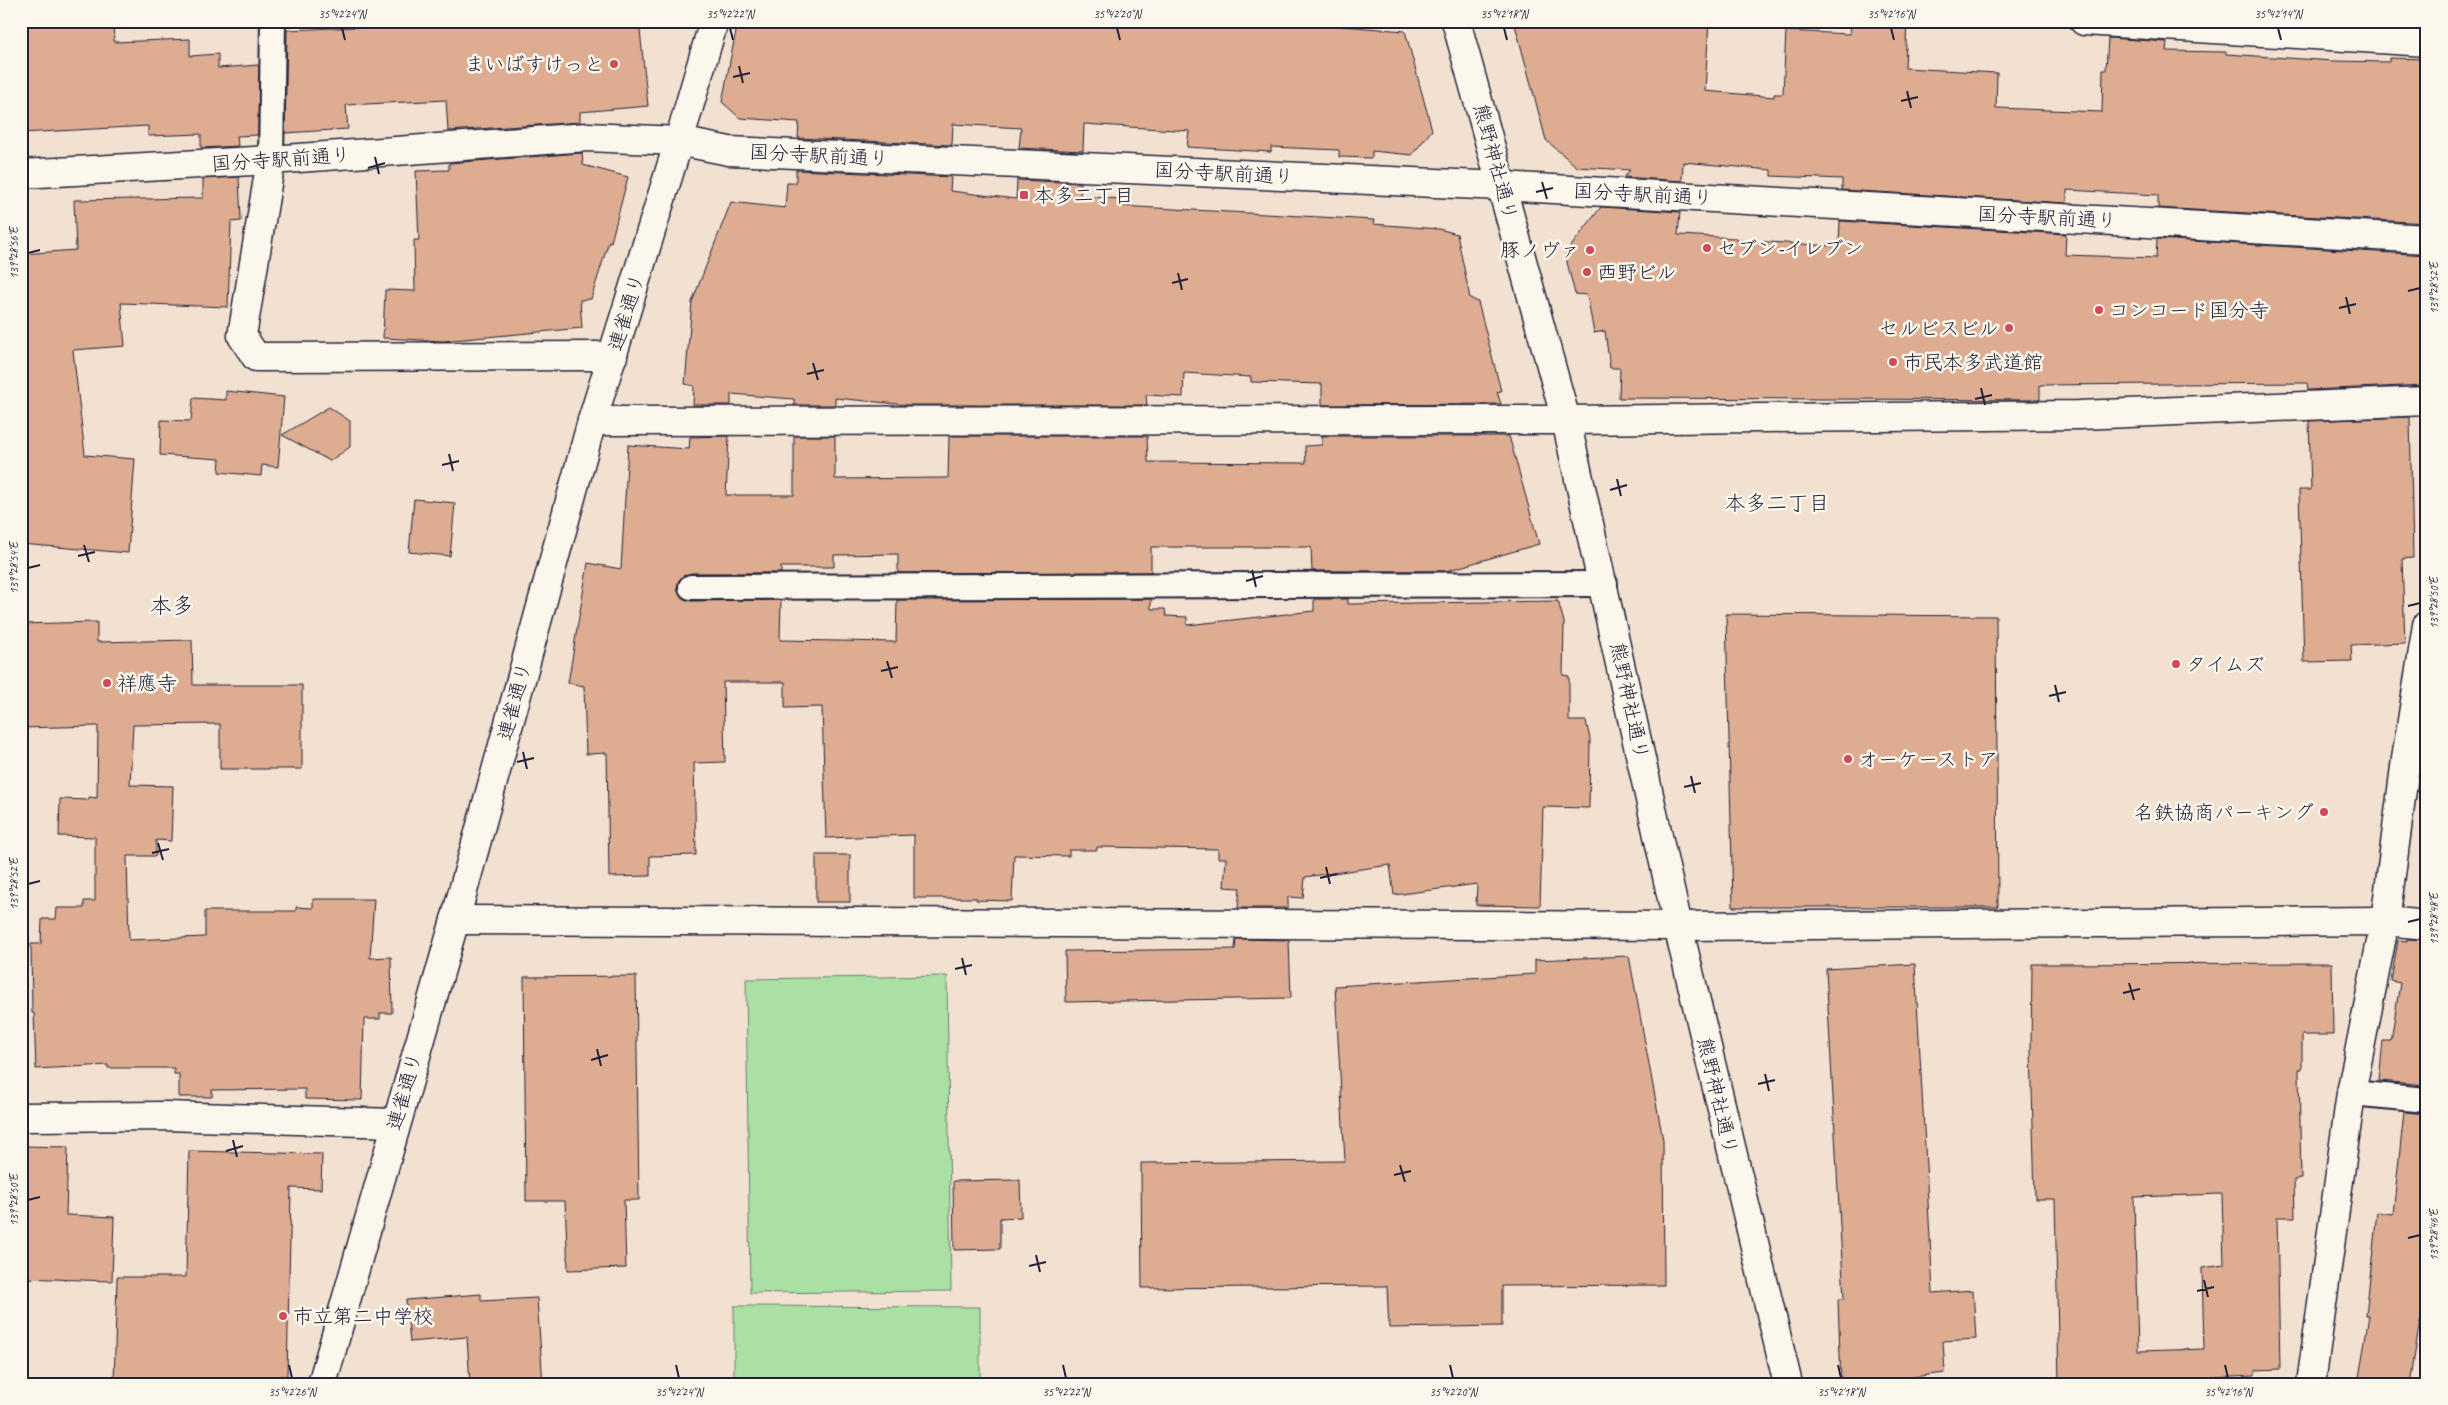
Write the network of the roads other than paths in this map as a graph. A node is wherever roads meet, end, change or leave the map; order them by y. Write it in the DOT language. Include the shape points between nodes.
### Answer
graph roads {
  1 [pos="273,21"];
  2 [pos="714,21"];
  3 [pos="1456,21"];
  4 [pos="2084,21"];
  5 [pos="2377,30"];
  6 [pos="2427,42"];
  7 [pos="679,141"];
  8 [pos="271,160"];
  9 [pos="21,174"];
  10 [pos="1502,186"];
  11 [pos="2427,239"];
  12 [pos="613,356"];
  13 [pos="2427,402"];
  14 [pos="1566,420"];
  15 [pos="592,421"];
  16 [pos="1604,584"];
  17 [pos="691,587"];
  18 [pos="2427,626"];
  19 [pos="2417,760"];
  20 [pos="455,920"];
  21 [pos="2386,921"];
  22 [pos="2427,925"];
  23 [pos="1678,926"];
  24 [pos="2351,1094"];
  25 [pos="2427,1100"];
  26 [pos="21,1117"];
  27 [pos="395,1123"];
  28 [pos="322,1384"];
  29 [pos="1788,1384"];
  30 [pos="2311,1384"];
  1 -- 8 [label="lane"];
  2 -- 7 [label="street, 連雀通り"];
  3 -- 10 [label="street, 熊野神社通り"];
  4 -- 5 [label="street"];
  5 -- 6 [label="street"];
  7 -- 8 [label="street, 国分寺駅前通り" via="587,137"];
  7 -- 10 [label="street, 国分寺駅前通り" via="729,151"];
  7 -- 12 [label="street, 連雀通り"];
  8 -- 9 [label="street, 国分寺駅前通り"];
  8 -- 12 [label="street" via="242,336 256,357"];
  10 -- 11 [label="street, 国分寺駅前通り"];
  10 -- 14 [label="street, 熊野神社通り"];
  12 -- 15 [label="street, 連雀通り"];
  13 -- 14 [label="street" via="2079,415"];
  14 -- 15 [label="street"];
  14 -- 16 [label="street, 熊野神社通り"];
  15 -- 20 [label="street, 連雀通り"];
  16 -- 17 [label="lane"];
  16 -- 23 [label="street, 熊野神社通り"];
  18 -- 19 [label="street"];
  19 -- 21 [label="street"];
  20 -- 23 [label="street"];
  20 -- 27 [label="street, 連雀通り"];
  21 -- 22 [label="street"];
  21 -- 23 [label="street"];
  21 -- 24 [label="street"];
  23 -- 29 [label="street, 熊野神社通り"];
  24 -- 25 [label="lane"];
  24 -- 30 [label="street"];
  26 -- 27 [label="street" via="165,1116"];
  27 -- 28 [label="street, 連雀通り"];
}
